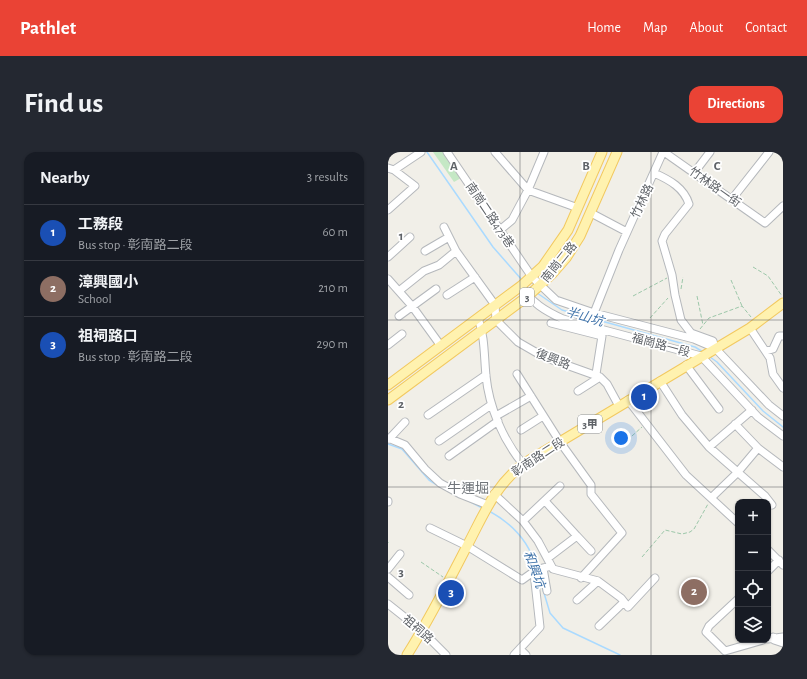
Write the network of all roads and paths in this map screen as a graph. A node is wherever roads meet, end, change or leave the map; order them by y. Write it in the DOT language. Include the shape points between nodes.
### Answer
graph roads {
  1 [pos="447,152"];
  2 [pos="495,152"];
  3 [pos="544,152"];
  4 [pos="602,152"];
  5 [pos="618,152"];
  6 [pos="664,152"];
  7 [pos="710,152"];
  8 [pos="768,152"];
  9 [pos="418,153"];
  10 [pos="391,169"];
  11 [pos="654,173"];
  12 [pos="694,173"];
  13 [pos="528,190"];
  14 [pos="732,199"];
  15 [pos="783,206"];
  16 [pos="578,208"];
  17 [pos="388,210"];
  18 [pos="591,213"];
  19 [pos="444,228"];
  20 [pos="500,230"];
  21 [pos="627,232"];
  22 [pos="410,237"];
  23 [pos="449,237"];
  24 [pos="426,251"];
  25 [pos="456,251"];
  26 [pos="388,257"];
  27 [pos="753,267"];
  28 [pos="672,275"];
  29 [pos="475,277"];
  30 [pos="532,277"];
  31 [pos="388,279"];
  32 [pos="731,280"];
  33 [pos="521,286"];
  34 [pos="540,286"];
  35 [pos="436,289"];
  36 [pos="399,291"];
  37 [pos="447,295"];
  38 [pos="528,296"];
  39 [pos="633,296"];
  40 [pos="697,296"];
  41 [pos="783,298"];
  42 [pos="783,303"];
  43 [pos="495,305"];
  44 [pos="412,306"];
  45 [pos="742,306"];
  46 [pos="594,314"];
  47 [pos="399,316"];
  48 [pos="478,318"];
  49 [pos="496,320"];
  50 [pos="550,323"];
  51 [pos="703,326"];
  52 [pos="753,326"];
  53 [pos="483,330"];
  54 [pos="402,334"];
  55 [pos="696,335"];
  56 [pos="783,336"];
  57 [pos="388,345"];
  58 [pos="441,346"];
  59 [pos="766,351"];
  60 [pos="708,352"];
  61 [pos="686,365"];
  62 [pos="517,374"];
  63 [pos="486,375"];
  64 [pos="598,376"];
  65 [pos="660,381"];
  66 [pos="388,384"];
  67 [pos="783,388"];
  68 [pos="578,391"];
  69 [pos="396,394"];
  70 [pos="531,396"];
  71 [pos="388,400"];
  72 [pos="628,400"];
  73 [pos="491,405"];
  74 [pos="619,406"];
  75 [pos="719,409"];
  76 [pos="752,410"];
  77 [pos="428,415"];
  78 [pos="543,416"];
  79 [pos="783,416"];
  80 [pos="497,418"];
  81 [pos="405,422"];
  82 [pos="647,423"];
  83 [pos="735,424"];
  84 [pos="521,430"];
  85 [pos="783,436"];
  86 [pos="389,439"];
  87 [pos="439,441"];
  88 [pos="560,442"];
  89 [pos="623,444"];
  90 [pos="709,447"];
  91 [pos="758,448"];
  92 [pos="449,456"];
  93 [pos="524,464"];
  94 [pos="783,467"];
  95 [pos="737,473"];
  96 [pos="560,486"];
  97 [pos="494,494"];
  98 [pos="711,498"];
  99 [pos="544,501"];
  100 [pos="772,505"];
  101 [pos="486,508"];
  102 [pos="735,520"];
  103 [pos="524,521"];
  104 [pos="430,528"];
  105 [pos="577,536"];
  106 [pos="467,546"];
  107 [pos="591,551"];
  108 [pos="771,553"];
  109 [pos="400,554"];
  110 [pos="642,557"];
  111 [pos="548,558"];
  112 [pos="421,562"];
  113 [pos="781,562"];
  114 [pos="551,566"];
  115 [pos="388,569"];
  116 [pos="771,569"];
  117 [pos="537,570"];
  118 [pos="388,577"];
  119 [pos="581,578"];
  120 [pos="655,578"];
  121 [pos="448,580"];
  122 [pos="598,581"];
  123 [pos="547,591"];
  124 [pos="409,595"];
  125 [pos="577,600"];
  126 [pos="624,602"];
  127 [pos="735,602"];
  128 [pos="388,604"];
  129 [pos="599,626"];
  130 [pos="422,631"];
  131 [pos="783,637"];
  132 [pos="771,638"];
  133 [pos="771,638"];
  134 [pos="753,643"];
  135 [pos="783,643"];
  136 [pos="520,649"];
  137 [pos="407,655"];
  138 [pos="446,655"];
  139 [pos="514,655"];
  140 [pos="526,655"];
  1 -- 20 [label="street, 南崗二路473巷"];
  2 -- 13 [label="street"];
  3 -- 13 [label="street"];
  4 -- 16 [label="main road, 南崗二路 / 3"];
  5 -- 18 [label="main road, 南崗二路 / 3"];
  6 -- 11 [label="street, 竹林路"];
  6 -- 12 [label="street, 竹林路一街"];
  7 -- 12 [label="street"];
  8 -- 14 [label="street"];
  9 -- 10 [label="street"];
  10 -- 17 [label="street" via="416,186"];
  11 -- 21 [label="street, 竹林路"];
  11 -- 28 [label="street" via="681,189 689,204 662,241"];
  12 -- 14 [label="street, 竹林路一街"];
  13 -- 16 [label="street"];
  13 -- 20 [label="street" via="512,220"];
  14 -- 15 [label="street, 竹林路一街" via="765,223"];
  16 -- 30 [label="main road, 南崗二路 / 3" via="557,248"];
  18 -- 21 [label="street"];
  18 -- 34 [label="main road, 南崗二路 / 3" via="566,258"];
  19 -- 23 [label="street"];
  20 -- 30 [label="street, 南崗二路473巷"];
  21 -- 46 [label="street, 竹林路"];
  22 -- 26 [label="street"];
  23 -- 24 [label="street"];
  23 -- 25 [label="street"];
  25 -- 29 [label="street"];
  25 -- 36 [label="street" via="439,265 424,271"];
  27 -- 41 [label="path" via="768,276"];
  28 -- 39 [label="path"];
  28 -- 55 [label="street" via="681,320 691,333"];
  29 -- 37 [label="street"];
  29 -- 43 [label="street"];
  30 -- 33 [label="main road, 南崗二路 / 3"];
  30 -- 34 [label="street, 福崗路一段"];
  31 -- 36 [label="street"];
  32 -- 45 [label="path"];
  33 -- 38 [label="street, 福崗路一段"];
  33 -- 43 [label="main road, 南崗二路 / 3"];
  34 -- 38 [label="main road, 南崗二路 / 3"];
  34 -- 46 [label="street, 福崗路一段" via="556,300"];
  35 -- 44 [label="street"];
  36 -- 44 [label="street"];
  38 -- 49 [label="main road, 南崗二路 / 3"];
  38 -- 60 [label="street, 福崗路一段" via="545,311 563,319"];
  40 -- 51 [label="path"];
  42 -- 52 [label="main road, 彰南路二段 / 3甲"];
  43 -- 48 [label="main road, 南崗二路 / 3"];
  43 -- 49 [label="street"];
  44 -- 47 [label="street"];
  44 -- 58 [label="street"];
  45 -- 51 [label="path" via="709,318"];
  45 -- 52 [label="path"];
  46 -- 60 [label="street, 福崗路一段" via="694,338"];
  48 -- 53 [label="street"];
  48 -- 58 [label="main road, 南崗二路 / 3"];
  49 -- 53 [label="main road, 南崗二路 / 3"];
  49 -- 64 [label="street, 復興路" via="518,342 534,352"];
  50 -- 64 [label="street" via="602,336"];
  51 -- 55 [label="path"];
  52 -- 59 [label="street"];
  52 -- 60 [label="main road, 彰南路二段 / 3甲"];
  53 -- 63 [label="street"];
  53 -- 69 [label="main road, 南崗二路 / 3"];
  54 -- 57 [label="street"];
  55 -- 60 [label="street" via="713,341"];
  56 -- 59 [label="street" via="779,336 773,349"];
  58 -- 66 [label="main road, 南崗二路 / 3"];
  59 -- 67 [label="street" via="773,374"];
  60 -- 61 [label="main road, 彰南路二段 / 3甲"];
  60 -- 76 [label="street, 福崗路一段"];
  60 -- 79 [label="street, 福崗路一段"];
  61 -- 65 [label="main road, 彰南路二段 / 3甲"];
  61 -- 75 [label="street"];
  62 -- 70 [label="street"];
  63 -- 73 [label="street"];
  63 -- 77 [label="street"];
  64 -- 68 [label="street"];
  64 -- 74 [label="street"];
  65 -- 72 [label="main road, 彰南路二段 / 3甲"];
  65 -- 90 [label="street" via="682,415"];
  66 -- 69 [label="street"];
  69 -- 71 [label="main road, 南崗二路 / 3"];
  70 -- 78 [label="street"];
  70 -- 80 [label="street"];
  72 -- 74 [label="main road, 彰南路二段 / 3甲"];
  72 -- 82 [label="street"];
  73 -- 80 [label="street"];
  73 -- 87 [label="street"];
  74 -- 88 [label="main road, 彰南路二段 / 3甲"];
  76 -- 83 [label="street"];
  76 -- 85 [label="street, 福崗路一段"];
  78 -- 84 [label="street"];
  78 -- 88 [label="street"];
  80 -- 92 [label="street"];
  80 -- 93 [label="street" via="514,453"];
  81 -- 86 [label="street"];
  82 -- 89 [label="path"];
  82 -- 98 [label="street" via="686,474"];
  83 -- 90 [label="street"];
  83 -- 91 [label="street"];
  86 -- 101 [label="street" via="405,445 425,470 440,483"];
  88 -- 93 [label="main road, 彰南路二段 / 3甲"];
  88 -- 119 [label="street" via="591,485 590,494 622,533"];
  90 -- 95 [label="street"];
  91 -- 94 [label="street"];
  91 -- 95 [label="street"];
  93 -- 97 [label="main road, 彰南路二段 / 3甲" via="509,475"];
  95 -- 98 [label="street"];
  95 -- 100 [label="street"];
  96 -- 99 [label="street"];
  97 -- 101 [label="main road, 彰南路二段 / 3甲"];
  97 -- 103 [label="street"];
  98 -- 102 [label="street"];
  98 -- 110 [label="path" via="694,529 682,534 665,530"];
  99 -- 103 [label="street"];
  99 -- 105 [label="street"];
  101 -- 106 [label="main road, 彰南路二段 / 3甲"];
  103 -- 111 [label="street"];
  104 -- 106 [label="street"];
  105 -- 107 [label="street"];
  105 -- 111 [label="street"];
  106 -- 117 [label="street" via="522,580"];
  106 -- 121 [label="main road, 彰南路二段 / 3甲"];
  108 -- 113 [label="street"];
  109 -- 115 [label="street"];
  111 -- 114 [label="street"];
  112 -- 121 [label="path"];
  113 -- 116 [label="street"];
  114 -- 117 [label="street"];
  114 -- 119 [label="street" via="553,569"];
  117 -- 123 [label="street"];
  117 -- 136 [label="street" via="540,626"];
  118 -- 124 [label="street"];
  119 -- 122 [label="street"];
  120 -- 126 [label="street" via="628,607"];
  121 -- 130 [label="main road, 彰南路二段 / 3甲"];
  122 -- 125 [label="street"];
  122 -- 126 [label="street"];
  126 -- 129 [label="street"];
  127 -- 134 [label="street" via="706,632 725,651"];
  128 -- 130 [label="street, 祖祠路"];
  130 -- 137 [label="main road, 彰南路二段 / 3甲"];
  130 -- 138 [label="street, 祖祠路"];
  131 -- 132 [label="street"];
  133 -- 135 [label="street"];
  136 -- 139 [label="street"];
  136 -- 140 [label="street"];
}
